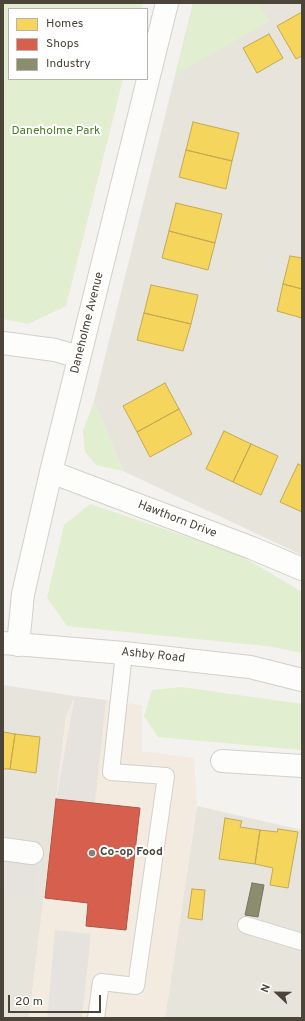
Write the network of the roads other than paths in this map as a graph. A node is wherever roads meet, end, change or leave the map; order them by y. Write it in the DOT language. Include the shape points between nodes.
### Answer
graph roads {
  1 [pos="167,3"];
  2 [pos="148,79"];
  3 [pos="148,80"];
  4 [pos="3,343"];
  5 [pos="79,357"];
  6 [pos="51,472"];
  7 [pos="302,569"];
  8 [pos="10,644"];
  9 [pos="124,653"];
  10 [pos="302,680"];
  11 [pos="222,761"];
  12 [pos="302,766"];
  13 [pos="3,849"];
  14 [pos="32,853"];
  15 [pos="246,925"];
  16 [pos="302,942"];
  17 [pos="96,1018"];
  1 -- 2 [label="street, Daneholme Avenue"];
  3 -- 5 [label="street, Daneholme Avenue"];
  4 -- 5 [label="street" via="55,350"];
  5 -- 6 [label="street, Daneholme Avenue"];
  6 -- 7 [label="street, Hawthorn Drive"];
  6 -- 8 [label="street, Daneholme Avenue"];
  8 -- 9 [label="street, Ashby Road"];
  9 -- 10 [label="street, Ashby Road" via="250,667"];
  9 -- 17 [label="lane" via="111,772 166,776 136,986 101,982"];
  11 -- 12 [label="street"];
  13 -- 14 [label="street"];
  15 -- 16 [label="lane"];
}
